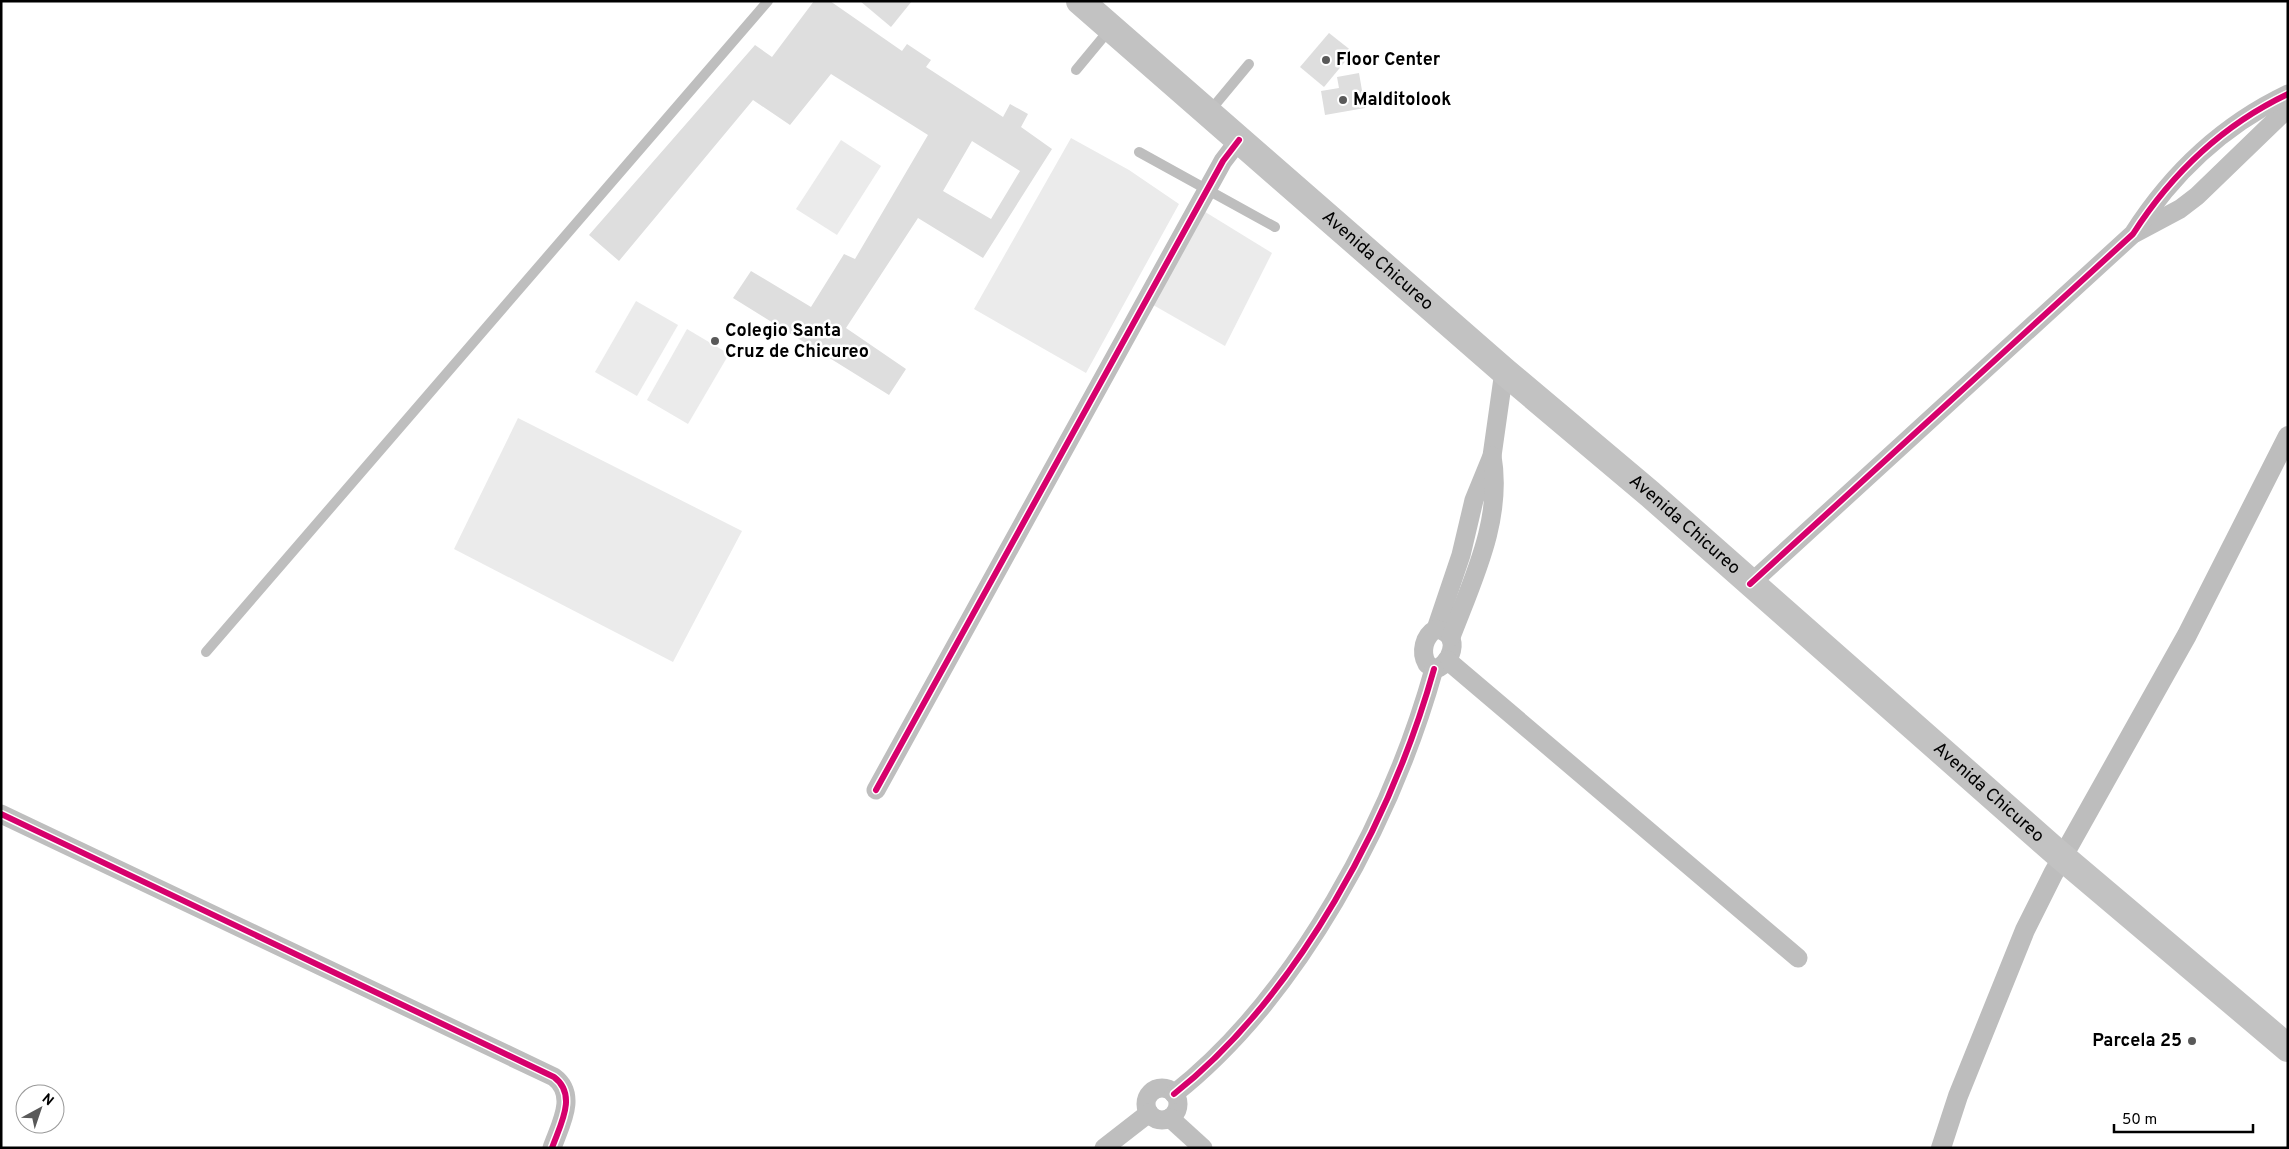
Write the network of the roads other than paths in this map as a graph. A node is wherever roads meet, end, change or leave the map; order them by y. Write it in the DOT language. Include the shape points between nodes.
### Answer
graph roads {
  1 [pos="768,1"];
  2 [pos="1080,1"];
  3 [pos="1111,28"];
  4 [pos="1249,64"];
  5 [pos="1076,70"];
  6 [pos="2288,94"];
  7 [pos="2288,108"];
  8 [pos="1208,113"];
  9 [pos="1239,140"];
  10 [pos="1139,152"];
  11 [pos="1207,190"];
  12 [pos="1275,227"];
  13 [pos="2133,234"];
  14 [pos="1504,371"];
  15 [pos="1750,584"];
  16 [pos="1444,633"];
  17 [pos="206,652"];
  18 [pos="1441,664"];
  19 [pos="876,790"];
  20 [pos="1,814"];
  21 [pos="1798,958"];
  22 [pos="2288,1048"];
  23 [pos="1174,1094"];
  24 [pos="1149,1113"];
  25 [pos="1170,1118"];
  26 [pos="552,1148"];
  27 [pos="1104,1148"];
  28 [pos="1203,1148"];
  1 -- 17 [label="lane"];
  2 -- 3 [label="main road, Avenida Chicureo"];
  3 -- 5 [label="lane"];
  3 -- 8 [label="main road, Avenida Chicureo"];
  4 -- 8 [label="lane"];
  6 -- 13 [label="street" via="2252,112 2200,152 2162,192"];
  7 -- 13 [label="street" via="2197,196"];
  8 -- 9 [label="main road, Avenida Chicureo"];
  9 -- 11 [label="street"];
  9 -- 14 [label="main road, Avenida Chicureo"];
  10 -- 11 [label="lane"];
  11 -- 12 [label="lane"];
  11 -- 19 [label="street"];
  13 -- 15 [label="street"];
  14 -- 15 [label="main road, Avenida Chicureo" via="1650,494"];
  14 -- 16 [label="street" via="1492,456 1474,500"];
  15 -- 22 [label="main road, Avenida Chicureo" via="2065,860"];
  16 -- 18 [label="street" via="1452,646"];
  16 -- 18 [label="street" via="1427,637 1423,652 1427,664"];
  18 -- 21 [label="street"];
  18 -- 23 [label="street" via="1392,789 1357,860 1318,926 1242,1031"];
  20 -- 26 [label="street" via="554,1078 565,1088 567,1102"];
  23 -- 24 [label="street" via="1165,1089 1155,1090 1146,1103"];
  23 -- 25 [label="street" via="1177,1110"];
  24 -- 25 [label="street" via="1159,1119"];
  24 -- 27 [label="street"];
  25 -- 28 [label="street"];
}
